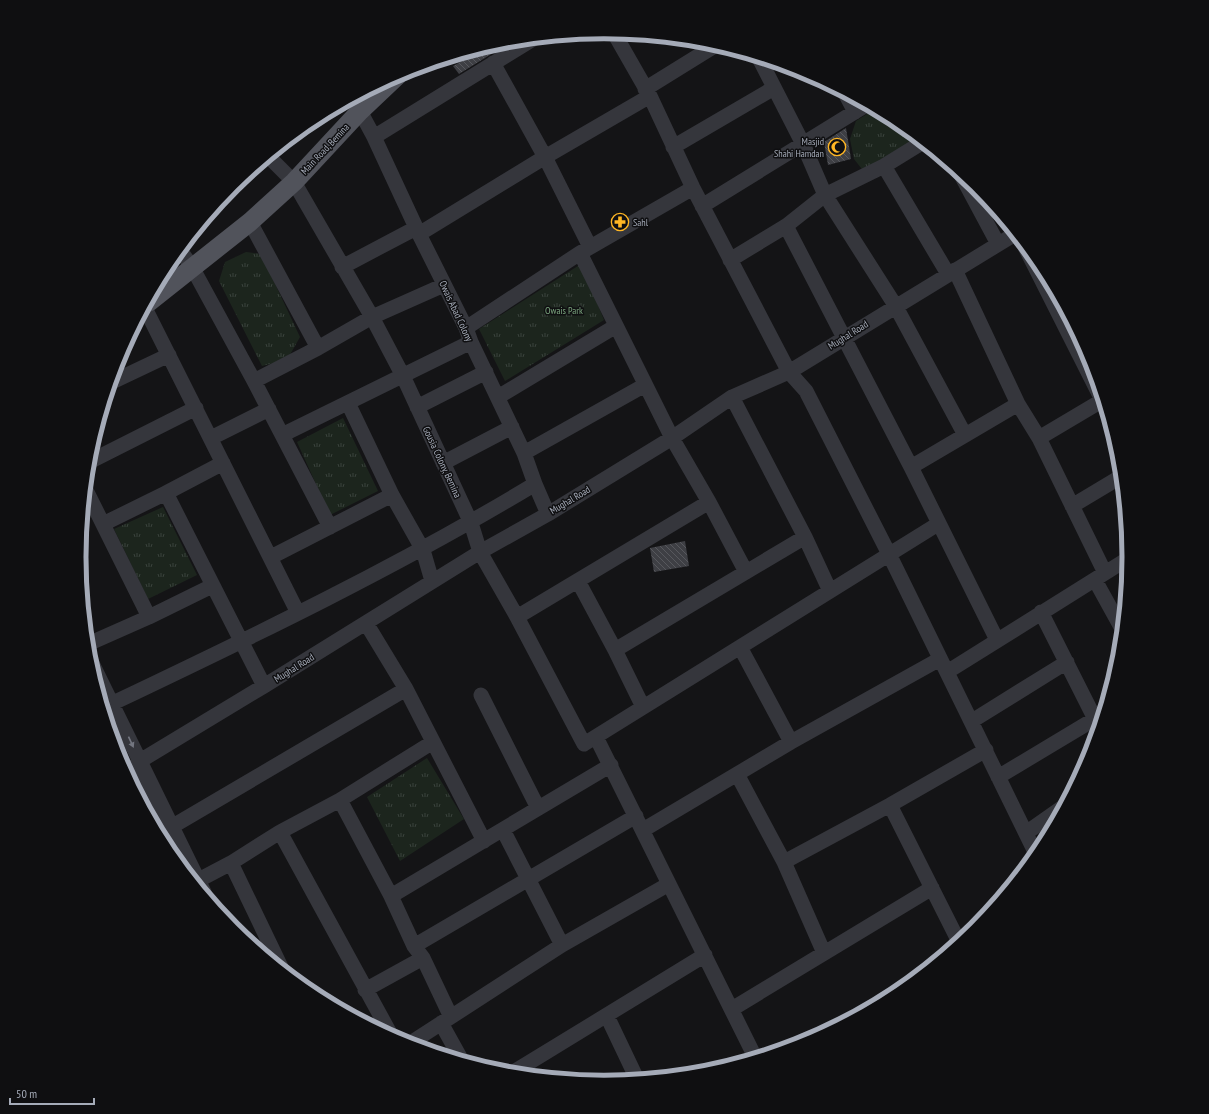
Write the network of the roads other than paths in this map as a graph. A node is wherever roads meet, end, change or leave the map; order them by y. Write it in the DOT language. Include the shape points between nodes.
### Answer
graph roads {
  1 [pos="618,39"];
  2 [pos="522,46"];
  3 [pos="709,50"];
  4 [pos="493,63"];
  5 [pos="762,63"];
  6 [pos="385,88"];
  7 [pos="774,88"];
  8 [pos="648,93"];
  9 [pos="860,108"];
  10 [pos="360,111"];
  11 [pos="374,137"];
  12 [pos="803,144"];
  13 [pos="918,145"];
  14 [pos="673,147"];
  15 [pos="545,157"];
  16 [pos="272,160"];
  17 [pos="884,166"];
  18 [pos="294,182"];
  19 [pos="693,188"];
  20 [pos="969,189"];
  21 [pos="825,195"];
  22 [pos="702,206"];
  23 [pos="250,222"];
  24 [pos="786,226"];
  25 [pos="418,231"];
  26 [pos="1011,237"];
  27 [pos="998,244"];
  28 [pos="585,250"];
  29 [pos="184,256"];
  30 [pos="730,260"];
  31 [pos="192,267"];
  32 [pos="342,267"];
  33 [pos="951,272"];
  34 [pos="1041,278"];
  35 [pos="444,285"];
  36 [pos="158,295"];
  37 [pos="895,306"];
  38 [pos="148,313"];
  39 [pos="372,317"];
  40 [pos="616,326"];
  41 [pos="468,335"];
  42 [pos="843,338"];
  43 [pos="318,348"];
  44 [pos="169,355"];
  45 [pos="486,372"];
  46 [pos="789,372"];
  47 [pos="1088,373"];
  48 [pos="402,376"];
  49 [pos="118,379"];
  50 [pos="254,380"];
  51 [pos="645,385"];
  52 [pos="498,397"];
  53 [pos="732,397"];
  54 [pos="1099,402"];
  55 [pos="348,403"];
  56 [pos="1018,404"];
  57 [pos="417,407"];
  58 [pos="196,408"];
  59 [pos="269,408"];
  60 [pos="512,427"];
  61 [pos="282,435"];
  62 [pos="965,435"];
  63 [pos="211,438"];
  64 [pos="672,438"];
  65 [pos="1039,438"];
  66 [pos="524,453"];
  67 [pos="96,459"];
  68 [pos="224,463"];
  69 [pos="443,463"];
  70 [pos="911,468"];
  71 [pos="1117,479"];
  72 [pos="535,484"];
  73 [pos="166,493"];
  74 [pos="392,495"];
  75 [pos="90,498"];
  76 [pos="710,502"];
  77 [pos="1072,506"];
  78 [pos="548,514"];
  79 [pos="471,523"];
  80 [pos="103,524"];
  81 [pos="938,524"];
  82 [pos="330,527"];
  83 [pos="805,537"];
  84 [pos="423,550"];
  85 [pos="480,552"];
  86 [pos="889,554"];
  87 [pos="271,557"];
  88 [pos="1122,562"];
  89 [pos="746,572"];
  90 [pos="1100,576"];
  91 [pos="432,581"];
  92 [pos="578,581"];
  93 [pos="212,586"];
  94 [pos="830,591"];
  95 [pos="1041,612"];
  96 [pos="298,613"];
  97 [pos="149,617"];
  98 [pos="517,617"];
  99 [pos="1118,621"];
  100 [pos="366,623"];
  101 [pos="996,640"];
  102 [pos="242,641"];
  103 [pos="94,642"];
  104 [pos="740,647"];
  105 [pos="615,650"];
  106 [pos="1067,662"];
  107 [pos="944,665"];
  108 [pos="264,686"];
  109 [pos="406,689"];
  110 [pos="480,695"];
  111 [pos="109,706"];
  112 [pos="643,707"];
  113 [pos="1097,717"];
  114 [pos="972,721"];
  115 [pos="1096,722"];
  116 [pos="590,740"];
  117 [pos="433,742"];
  118 [pos="791,742"];
  119 [pos="986,750"];
  120 [pos="140,761"];
  121 [pos="611,765"];
  122 [pos="132,769"];
  123 [pos="737,774"];
  124 [pos="998,777"];
  125 [pos="340,800"];
  126 [pos="890,805"];
  127 [pos="538,808"];
  128 [pos="1054,814"];
  129 [pos="636,816"];
  130 [pos="173,826"];
  131 [pos="502,830"];
  132 [pos="643,830"];
  133 [pos="280,832"];
  134 [pos="1026,833"];
  135 [pos="484,841"];
  136 [pos="1033,848"];
  137 [pos="784,862"];
  138 [pos="231,863"];
  139 [pos="192,870"];
  140 [pos="527,880"];
  141 [pos="202,883"];
  142 [pos="668,884"];
  143 [pos="932,888"];
  144 [pos="391,896"];
  145 [pos="956,937"];
  146 [pos="562,945"];
  147 [pos="418,952"];
  148 [pos="824,953"];
  149 [pos="274,955"];
  150 [pos="705,955"];
  151 [pos="365,990"];
  152 [pos="732,1008"];
  153 [pos="607,1016"];
  154 [pos="446,1019"];
  155 [pos="386,1027"];
  156 [pos="416,1040"];
  157 [pos="753,1053"];
  158 [pos="459,1054"];
  159 [pos="520,1068"];
  160 [pos="635,1074"];
  1 -- 8 [label="street"];
  2 -- 4 [label="street"];
  3 -- 8 [label="street"];
  4 -- 11 [label="street"];
  4 -- 15 [label="street"];
  5 -- 7 [label="street"];
  6 -- 10 [label="main road, Main Road, Bemina"];
  7 -- 12 [label="street"];
  7 -- 14 [label="street"];
  8 -- 14 [label="street"];
  8 -- 15 [label="street"];
  9 -- 12 [label="street"];
  10 -- 11 [label="street, Owais Abad Colony"];
  10 -- 18 [label="main road, Main Road, Bemina"];
  11 -- 25 [label="street, Owais Abad Colony"];
  12 -- 21 [label="street"];
  12 -- 22 [label="street"];
  13 -- 17 [label="street"];
  14 -- 19 [label="street"];
  15 -- 25 [label="street"];
  15 -- 28 [label="street"];
  16 -- 18 [label="street, Gousia Colony, Bemina"];
  17 -- 21 [label="street"];
  17 -- 33 [label="street"];
  18 -- 23 [label="main road, Main Road, Bemina"];
  18 -- 32 [label="street, Gousia Colony, Bemina"];
  19 -- 22 [label="street"];
  19 -- 28 [label="street"];
  20 -- 27 [label="street"];
  21 -- 24 [label="street"];
  21 -- 37 [label="street"];
  22 -- 30 [label="street"];
  23 -- 31 [label="main road, Main Road, Bemina"];
  23 -- 43 [label="street"];
  24 -- 30 [label="street"];
  24 -- 42 [label="street"];
  25 -- 32 [label="street"];
  25 -- 35 [label="street, Owais Abad Colony"];
  26 -- 27 [label="street, Mughal Road"];
  27 -- 33 [label="street, Mughal Road"];
  28 -- 40 [label="street"];
  28 -- 41 [label="street"];
  29 -- 31 [label="street"];
  30 -- 46 [label="street"];
  31 -- 36 [label="main road, Main Road, Bemina"];
  31 -- 50 [label="street"];
  32 -- 39 [label="street, Gousia Colony, Bemina"];
  33 -- 37 [label="street, Mughal Road"];
  33 -- 56 [label="street"];
  34 -- 47 [label="street"];
  35 -- 39 [label="street"];
  35 -- 41 [label="street, Owais Abad Colony"];
  37 -- 42 [label="street, Mughal Road"];
  37 -- 62 [label="street"];
  38 -- 44 [label="street"];
  39 -- 43 [label="street"];
  39 -- 48 [label="street, Gousia Colony, Bemina"];
  40 -- 51 [label="street"];
  40 -- 52 [label="street"];
  41 -- 45 [label="street, Owais Abad Colony"];
  41 -- 48 [label="street"];
  42 -- 46 [label="street, Mughal Road"];
  42 -- 70 [label="street"];
  43 -- 50 [label="street"];
  44 -- 49 [label="street"];
  44 -- 58 [label="street"];
  45 -- 52 [label="street, Owais Abad Colony"];
  45 -- 57 [label="street"];
  46 -- 53 [label="street, Mughal Road"];
  46 -- 86 [label="street" via="806,391"];
  48 -- 55 [label="street"];
  48 -- 57 [label="street, Gousia Colony, Bemina"];
  50 -- 59 [label="street"];
  51 -- 64 [label="street"];
  51 -- 66 [label="street"];
  52 -- 60 [label="street, Owais Abad Colony"];
  53 -- 64 [label="street, Mughal Road"];
  53 -- 83 [label="street"];
  54 -- 65 [label="street"];
  55 -- 61 [label="street"];
  55 -- 74 [label="street"];
  56 -- 62 [label="street"];
  56 -- 65 [label="street"];
  57 -- 69 [label="street, Gousia Colony, Bemina"];
  58 -- 63 [label="street"];
  58 -- 67 [label="street"];
  59 -- 61 [label="street"];
  59 -- 63 [label="street"];
  60 -- 66 [label="street, Owais Abad Colony"];
  60 -- 69 [label="street"];
  61 -- 82 [label="street"];
  62 -- 70 [label="street"];
  63 -- 68 [label="street"];
  64 -- 76 [label="street"];
  64 -- 78 [label="street, Mughal Road"];
  65 -- 77 [label="street"];
  66 -- 72 [label="street, Owais Abad Colony"];
  68 -- 73 [label="street"];
  68 -- 87 [label="street"];
  69 -- 79 [label="street, Gousia Colony, Bemina"];
  70 -- 81 [label="street"];
  71 -- 77 [label="street"];
  72 -- 78 [label="street, Owais Abad Colony"];
  72 -- 79 [label="street"];
  73 -- 80 [label="street"];
  73 -- 93 [label="street"];
  74 -- 82 [label="street"];
  74 -- 84 [label="street"];
  75 -- 80 [label="street"];
  76 -- 89 [label="street"];
  76 -- 92 [label="street"];
  77 -- 90 [label="street"];
  78 -- 85 [label="street, Mughal Road"];
  79 -- 84 [label="street"];
  79 -- 85 [label="street, Gousia Colony, Bemina"];
  80 -- 97 [label="street"];
  81 -- 86 [label="street"];
  81 -- 101 [label="street"];
  82 -- 87 [label="street"];
  83 -- 89 [label="street"];
  83 -- 94 [label="street"];
  84 -- 91 [label="street"];
  84 -- 96 [label="street"];
  85 -- 91 [label="street, Mughal Road"];
  85 -- 98 [label="street, Gousia Colony, Bemina"];
  86 -- 94 [label="street"];
  86 -- 107 [label="street"];
  87 -- 96 [label="street"];
  88 -- 90 [label="street"];
  89 -- 105 [label="street"];
  90 -- 95 [label="street"];
  90 -- 99 [label="street"];
  91 -- 100 [label="street, Mughal Road"];
  92 -- 98 [label="street"];
  92 -- 105 [label="street"];
  93 -- 97 [label="street"];
  93 -- 102 [label="street"];
  94 -- 104 [label="street"];
  95 -- 101 [label="street"];
  95 -- 106 [label="street"];
  96 -- 102 [label="street"];
  97 -- 103 [label="street"];
  98 -- 116 [label="street, Gousia Colony, Bemina"];
  100 -- 108 [label="street, Mughal Road"];
  100 -- 109 [label="street"];
  101 -- 107 [label="street"];
  102 -- 108 [label="street"];
  102 -- 111 [label="street"];
  104 -- 112 [label="street"];
  104 -- 118 [label="street"];
  105 -- 112 [label="street"];
  106 -- 113 [label="street"];
  106 -- 114 [label="street"];
  107 -- 114 [label="street"];
  107 -- 118 [label="street"];
  108 -- 120 [label="street, Mughal Road"];
  109 -- 117 [label="street"];
  109 -- 130 [label="street"];
  110 -- 127 [label="street"];
  111 -- 120 [label="street, one-way"];
  112 -- 116 [label="street"];
  114 -- 119 [label="street"];
  115 -- 124 [label="street"];
  116 -- 121 [label="street, Gousia Colony, Bemina"];
  117 -- 125 [label="street"];
  117 -- 135 [label="street"];
  118 -- 123 [label="street"];
  119 -- 124 [label="street"];
  119 -- 126 [label="street"];
  120 -- 122 [label="street, Mughal Road"];
  120 -- 130 [label="street"];
  121 -- 127 [label="street"];
  121 -- 129 [label="street, Gousia Colony, Bemina"];
  123 -- 132 [label="street"];
  123 -- 137 [label="street"];
  124 -- 134 [label="street"];
  125 -- 133 [label="street"];
  125 -- 144 [label="street"];
  126 -- 137 [label="street"];
  126 -- 143 [label="street"];
  127 -- 131 [label="street"];
  128 -- 134 [label="street"];
  129 -- 132 [label="street, Gousia Colony, Bemina"];
  129 -- 140 [label="street"];
  130 -- 139 [label="street"];
  131 -- 135 [label="street"];
  131 -- 140 [label="street"];
  132 -- 142 [label="street, Gousia Colony, Bemina"];
  133 -- 138 [label="street"];
  133 -- 151 [label="street"];
  134 -- 136 [label="street"];
  135 -- 144 [label="street"];
  137 -- 148 [label="street"];
  138 -- 141 [label="street"];
  138 -- 149 [label="street"];
  140 -- 146 [label="street"];
  140 -- 147 [label="street"];
  142 -- 146 [label="street"];
  142 -- 150 [label="street, Gousia Colony, Bemina"];
  143 -- 145 [label="street"];
  143 -- 148 [label="street"];
  144 -- 147 [label="street"];
  146 -- 154 [label="street"];
  147 -- 151 [label="street"];
  147 -- 154 [label="street"];
  148 -- 152 [label="street"];
  150 -- 152 [label="street, Gousia Colony, Bemina"];
  150 -- 153 [label="street"];
  151 -- 155 [label="street"];
  152 -- 157 [label="street, Gousia Colony, Bemina"];
  153 -- 159 [label="street"];
  153 -- 160 [label="street"];
  154 -- 156 [label="street"];
  154 -- 158 [label="street"];
}
